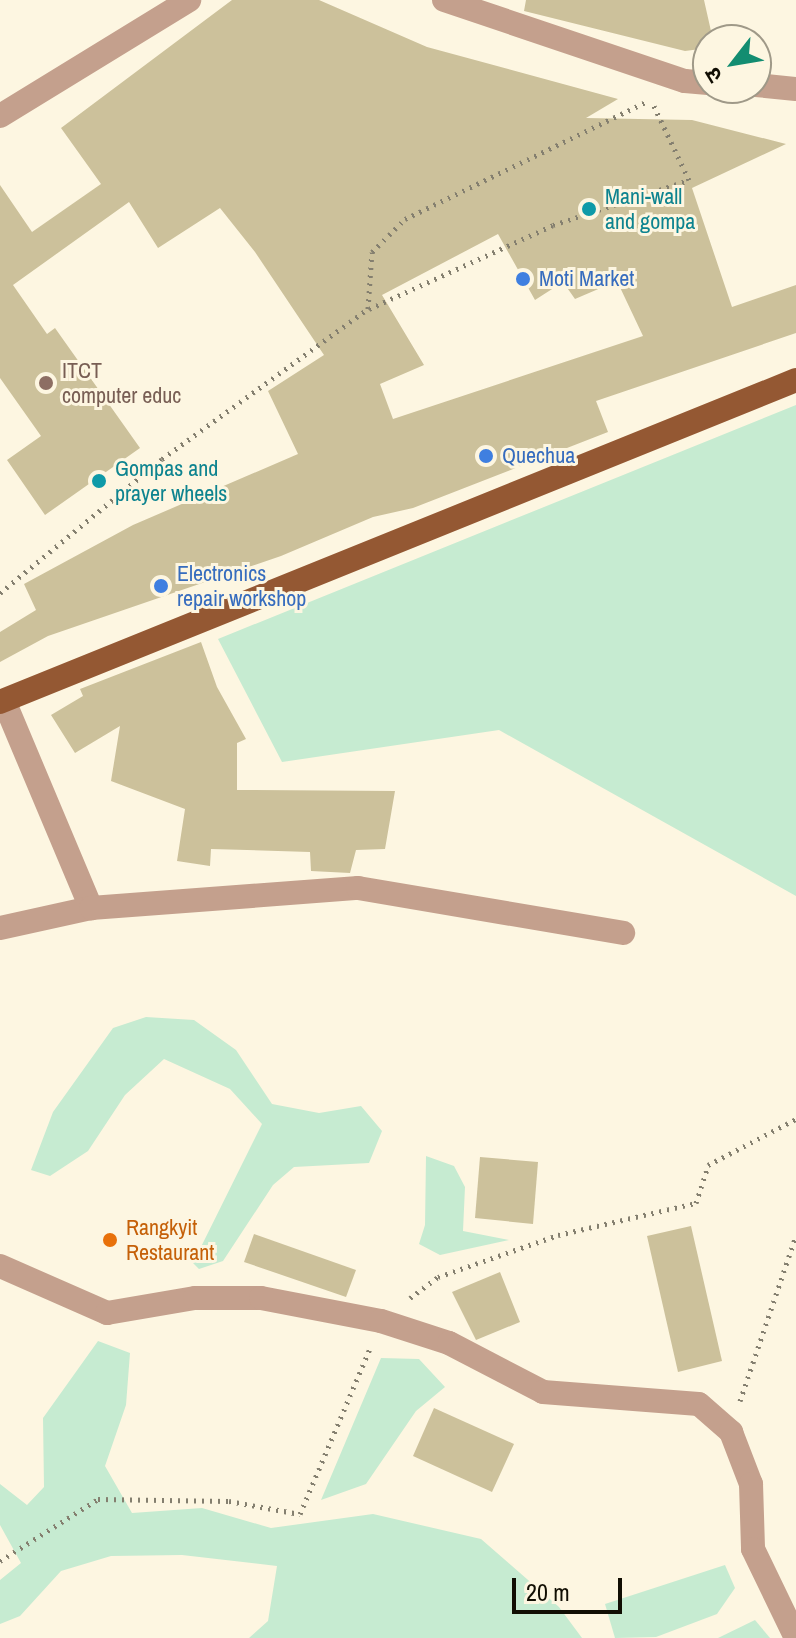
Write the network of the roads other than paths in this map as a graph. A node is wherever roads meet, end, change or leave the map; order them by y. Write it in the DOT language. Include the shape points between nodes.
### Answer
graph roads {
  1 [pos="189,0"];
  2 [pos="444,0"];
  3 [pos="692,81"];
  4 [pos="772,87"];
  5 [pos="796,89"];
  6 [pos="0,116"];
  7 [pos="796,380"];
  8 [pos="2,702"];
  9 [pos="91,908"];
  10 [pos="0,928"];
  11 [pos="623,933"];
  12 [pos="0,1266"];
  13 [pos="796,1638"];
  1 -- 6 [label="street"];
  2 -- 3 [label="street"];
  4 -- 5 [label="street"];
  7 -- 8 [label="main road"];
  8 -- 9 [label="street"];
  9 -- 10 [label="street"];
  9 -- 11 [label="street" via="358,888"];
  12 -- 13 [label="street" via="107,1313 195,1298 261,1298 381,1321 449,1343 543,1392 699,1404 731,1432 751,1484 753,1549"];
}
